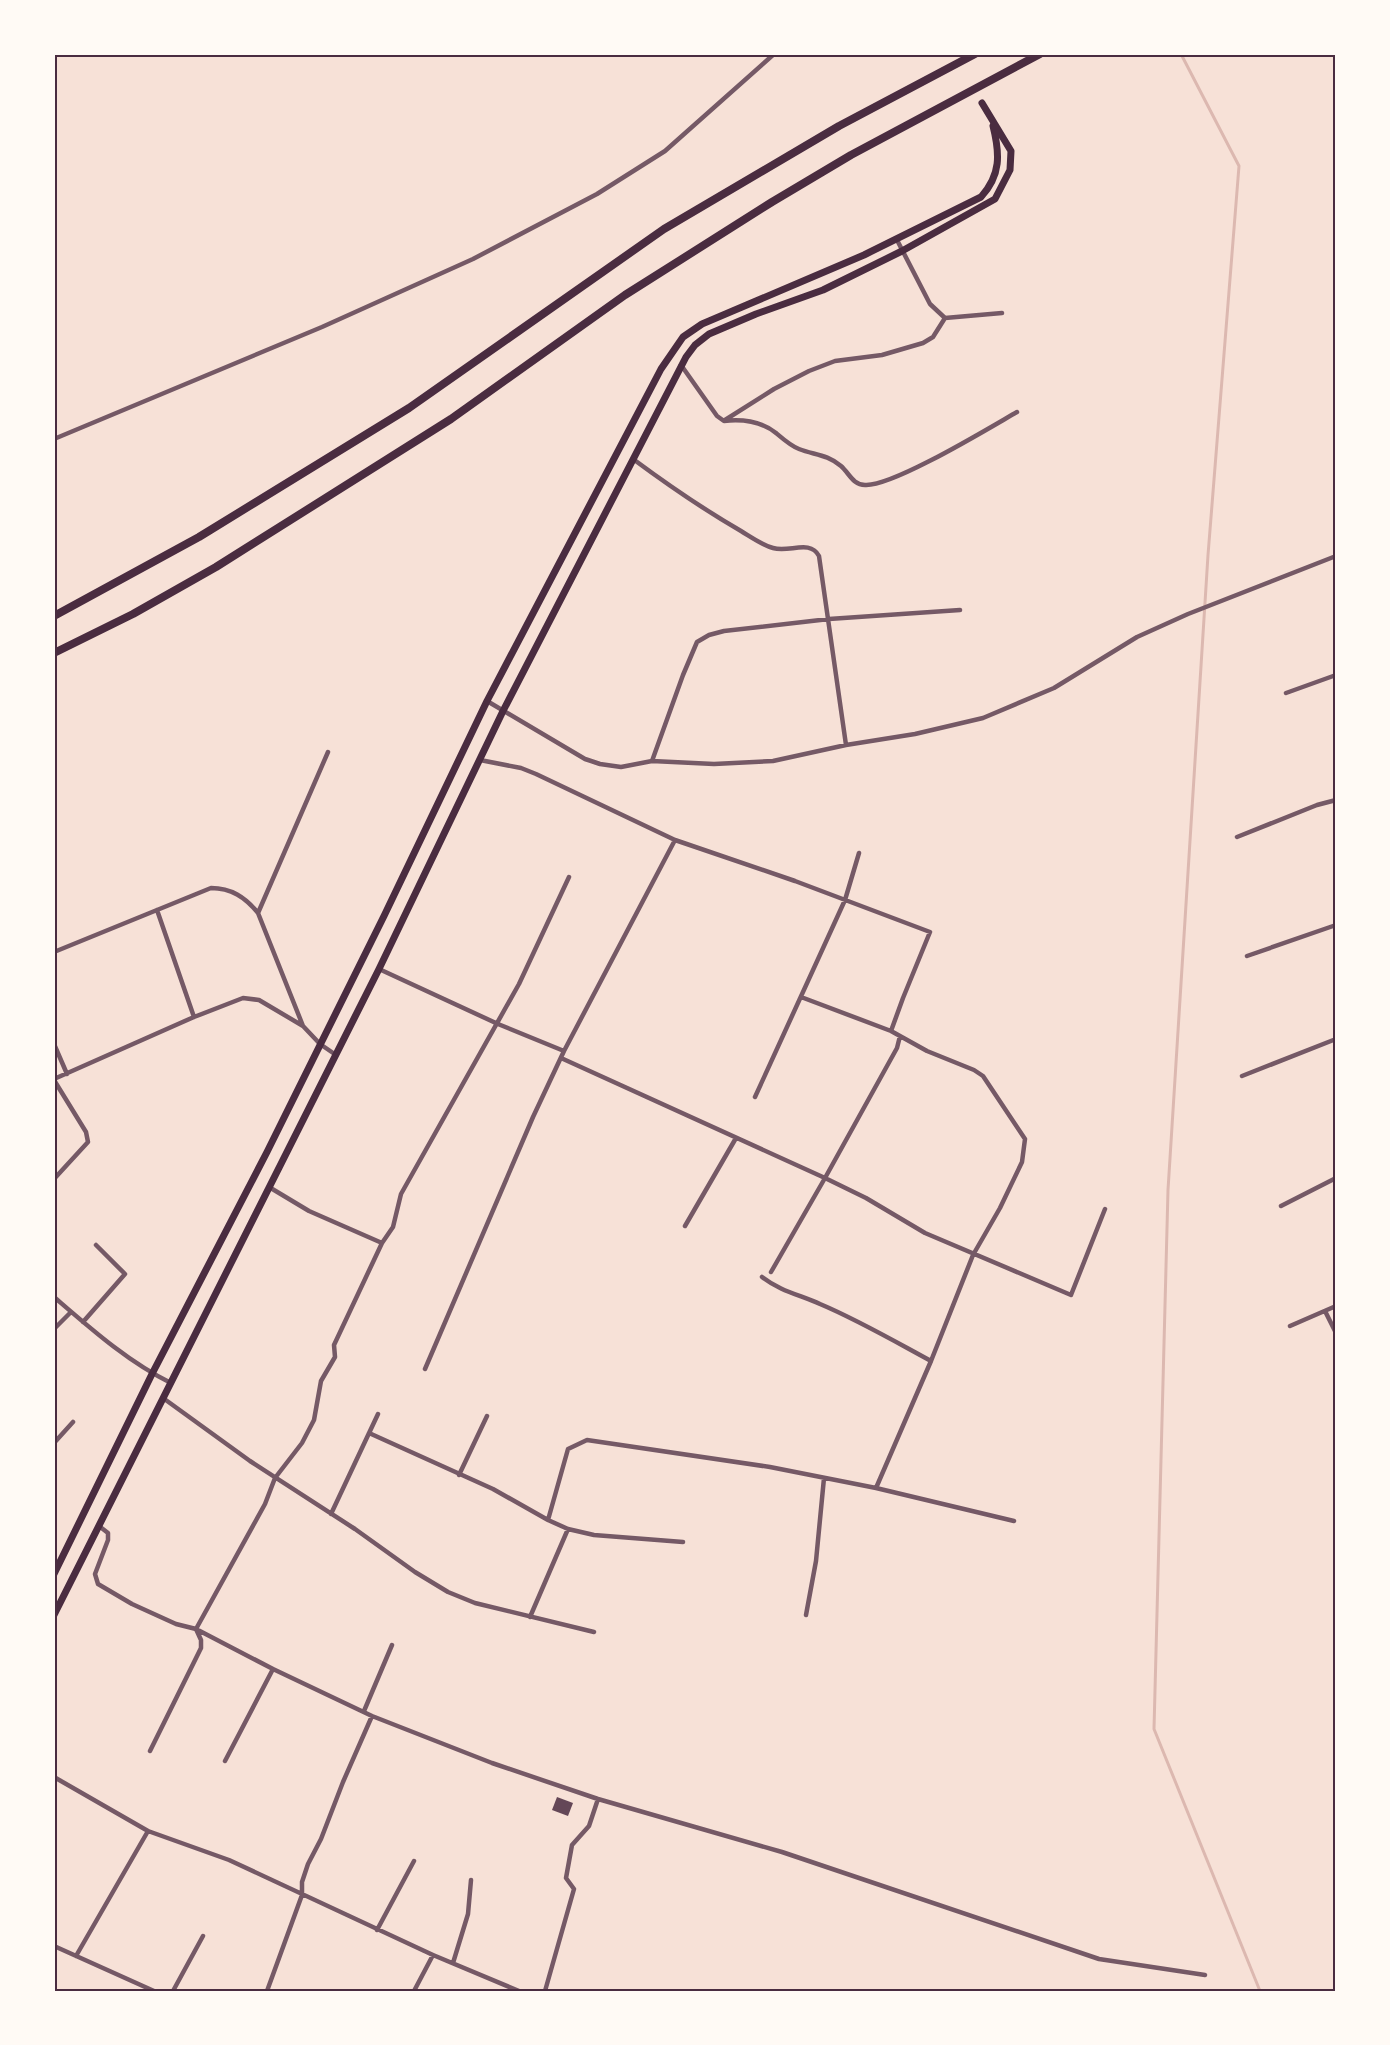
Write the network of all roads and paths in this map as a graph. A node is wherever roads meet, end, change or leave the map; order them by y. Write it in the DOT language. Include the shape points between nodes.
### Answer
graph roads {
  1 [pos="774,54"];
  2 [pos="975,54"];
  3 [pos="1040,54"];
  4 [pos="982,103"];
  5 [pos="991,118"];
  6 [pos="897,240"];
  7 [pos="902,251"];
  8 [pos="1002,314"];
  9 [pos="945,318"];
  10 [pos="681,365"];
  11 [pos="1017,412"];
  12 [pos="724,421"];
  13 [pos="54,439"];
  14 [pos="633,459"];
  15 [pos="1336,556"];
  16 [pos="960,610"];
  17 [pos="54,616"];
  18 [pos="829,619"];
  19 [pos="54,652"];
  20 [pos="1336,675"];
  21 [pos="1286,693"];
  22 [pos="487,701"];
  23 [pos="503,711"];
  24 [pos="846,745"];
  25 [pos="328,752"];
  26 [pos="480,760"];
  27 [pos="652,761"];
  28 [pos="1336,800"];
  29 [pos="1238,837"];
  30 [pos="675,840"];
  31 [pos="859,853"];
  32 [pos="569,878"];
  33 [pos="845,900"];
  34 [pos="157,910"];
  35 [pos="258,913"];
  36 [pos="1336,925"];
  37 [pos="54,952"];
  38 [pos="1247,956"];
  39 [pos="379,969"];
  40 [pos="801,997"];
  41 [pos="194,1017"];
  42 [pos="498,1023"];
  43 [pos="303,1026"];
  44 [pos="891,1031"];
  45 [pos="900,1036"];
  46 [pos="1336,1039"];
  47 [pos="54,1044"];
  48 [pos="320,1044"];
  49 [pos="564,1051"];
  50 [pos="336,1055"];
  51 [pos="561,1058"];
  52 [pos="67,1074"];
  53 [pos="1242,1076"];
  54 [pos="54,1080"];
  55 [pos="755,1097"];
  56 [pos="736,1138"];
  57 [pos="825,1178"];
  58 [pos="1336,1178"];
  59 [pos="54,1179"];
  60 [pos="269,1187"];
  61 [pos="1281,1206"];
  62 [pos="1105,1209"];
  63 [pos="686,1226"];
  64 [pos="382,1243"];
  65 [pos="96,1245"];
  66 [pos="973,1255"];
  67 [pos="771,1272"];
  68 [pos="762,1278"];
  69 [pos="54,1297"];
  70 [pos="1336,1305"];
  71 [pos="1324,1311"];
  72 [pos="71,1312"];
  73 [pos="83,1322"];
  74 [pos="1290,1326"];
  75 [pos="54,1329"];
  76 [pos="1336,1333"];
  77 [pos="931,1361"];
  78 [pos="425,1369"];
  79 [pos="152,1374"];
  80 [pos="171,1383"];
  81 [pos="164,1398"];
  82 [pos="378,1414"];
  83 [pos="487,1416"];
  84 [pos="73,1422"];
  85 [pos="369,1433"];
  86 [pos="54,1443"];
  87 [pos="459,1475"];
  88 [pos="824,1478"];
  89 [pos="276,1479"];
  90 [pos="876,1488"];
  91 [pos="331,1514"];
  92 [pos="548,1520"];
  93 [pos="1014,1521"];
  94 [pos="99,1526"];
  95 [pos="568,1528"];
  96 [pos="683,1542"];
  97 [pos="54,1574"];
  98 [pos="54,1615"];
  99 [pos="806,1615"];
  100 [pos="530,1617"];
  101 [pos="196,1629"];
  102 [pos="594,1632"];
  103 [pos="392,1645"];
  104 [pos="273,1669"];
  105 [pos="364,1711"];
  106 [pos="372,1716"];
  107 [pos="150,1751"];
  108 [pos="225,1761"];
  109 [pos="54,1777"];
  110 [pos="598,1799"];
  111 [pos="148,1831"];
  112 [pos="414,1860"];
  113 [pos="471,1880"];
  114 [pos="302,1895"];
  115 [pos="377,1930"];
  116 [pos="203,1936"];
  117 [pos="54,1946"];
  118 [pos="433,1955"];
  119 [pos="76,1956"];
  120 [pos="453,1963"];
  121 [pos="1205,1975"];
  122 [pos="138,1983"];
  123 [pos="134,1991"];
  124 [pos="154,1991"];
  125 [pos="172,1991"];
  126 [pos="267,1991"];
  127 [pos="414,1991"];
  128 [pos="519,1991"];
  129 [pos="545,1991"];
  1 -- 13 [label="street" via="665,151 597,194 473,259"];
  2 -- 17 [label="highway" via="839,126 664,229 399,415 200,537"];
  3 -- 19 [label="highway" via="772,202 625,295 451,419 216,567 133,614"];
  4 -- 5 [label="main road"];
  5 -- 6 [label="main road" via="998,144 998,168 990,186 981,197"];
  5 -- 7 [label="main road" via="1011,151 1010,170 995,199"];
  6 -- 7 [label="street"];
  6 -- 22 [label="main road" via="719,315 683,338 651,387"];
  7 -- 9 [label="street" via="930,304"];
  7 -- 10 [label="main road" via="823,290 709,334 695,345"];
  8 -- 9 [label="street"];
  9 -- 12 [label="street" via="933,337 923,343 882,355 835,361 809,371"];
  10 -- 12 [label="street"];
  10 -- 14 [label="main road"];
  11 -- 12 [label="street" via="904,474 868,485 856,483 842,466 800,449 763,425"];
  14 -- 18 [label="street" via="704,510 770,548 809,546 816,550"];
  14 -- 23 [label="main road"];
  15 -- 24 [label="street" via="1137,637 1054,688 983,718"];
  16 -- 18 [label="street"];
  18 -- 24 [label="street"];
  18 -- 27 [label="street" via="724,632 697,642"];
  20 -- 21 [label="street"];
  22 -- 23 [label="street"];
  22 -- 48 [label="main road"];
  23 -- 26 [label="main road"];
  23 -- 27 [label="street" via="585,759 621,767"];
  24 -- 27 [label="street" via="773,761"];
  25 -- 35 [label="street"];
  26 -- 30 [label="street" via="536,774"];
  26 -- 39 [label="main road"];
  28 -- 29 [label="street"];
  30 -- 33 [label="street"];
  30 -- 49 [label="street"];
  31 -- 33 [label="street"];
  32 -- 42 [label="street"];
  33 -- 40 [label="street"];
  33 -- 44 [label="street" via="930,932"];
  34 -- 35 [label="street" via="211,888 222,888 248,901"];
  34 -- 37 [label="street"];
  34 -- 41 [label="street"];
  35 -- 43 [label="street"];
  36 -- 38 [label="street"];
  39 -- 42 [label="street"];
  39 -- 50 [label="main road"];
  40 -- 44 [label="street"];
  40 -- 55 [label="street"];
  41 -- 43 [label="street" via="252,998"];
  41 -- 52 [label="street"];
  42 -- 49 [label="street"];
  42 -- 64 [label="street" via="401,1194 396,1220"];
  43 -- 48 [label="street"];
  44 -- 45 [label="street"];
  45 -- 57 [label="street"];
  45 -- 66 [label="street" via="983,1076 1025,1139 1022,1162"];
  46 -- 53 [label="street"];
  47 -- 52 [label="street"];
  48 -- 50 [label="street"];
  48 -- 79 [label="main road"];
  49 -- 51 [label="street"];
  50 -- 60 [label="main road"];
  51 -- 56 [label="street"];
  51 -- 78 [label="street"];
  52 -- 54 [label="street"];
  54 -- 59 [label="street" via="86,1132 88,1142"];
  56 -- 57 [label="street"];
  56 -- 63 [label="street"];
  57 -- 66 [label="street"];
  57 -- 67 [label="street"];
  58 -- 61 [label="street"];
  60 -- 64 [label="street" via="309,1211"];
  60 -- 80 [label="main road"];
  62 -- 66 [label="street" via="1071,1295"];
  64 -- 89 [label="street" via="334,1345 335,1357 321,1381 314,1420"];
  65 -- 73 [label="street" via="125,1274"];
  66 -- 77 [label="street"];
  68 -- 77 [label="street" via="775,1288 819,1304"];
  69 -- 72 [label="street"];
  70 -- 71 [label="street"];
  71 -- 74 [label="street"];
  71 -- 76 [label="street"];
  72 -- 73 [label="street"];
  72 -- 75 [label="street"];
  73 -- 79 [label="street"];
  77 -- 90 [label="street"];
  79 -- 80 [label="street"];
  79 -- 97 [label="main road"];
  80 -- 81 [label="main road"];
  81 -- 89 [label="street"];
  81 -- 94 [label="main road"];
  82 -- 85 [label="street"];
  83 -- 87 [label="street"];
  84 -- 86 [label="street"];
  85 -- 87 [label="street"];
  85 -- 91 [label="street"];
  87 -- 92 [label="street"];
  88 -- 90 [label="street"];
  88 -- 92 [label="street" via="587,1440 568,1449"];
  88 -- 99 [label="street"];
  89 -- 91 [label="street"];
  89 -- 101 [label="street"];
  90 -- 93 [label="street"];
  91 -- 100 [label="street" via="448,1592"];
  92 -- 95 [label="street"];
  94 -- 98 [label="main road"];
  94 -- 101 [label="street" via="108,1533 108,1540 95,1574 98,1584 132,1604"];
  95 -- 96 [label="street" via="594,1535"];
  95 -- 100 [label="street"];
  100 -- 102 [label="street"];
  101 -- 104 [label="street"];
  101 -- 107 [label="street" via="201,1648"];
  103 -- 105 [label="street"];
  104 -- 105 [label="street"];
  104 -- 108 [label="street"];
  105 -- 106 [label="street"];
  106 -- 110 [label="street"];
  106 -- 114 [label="street" via="308,1864"];
  109 -- 111 [label="street"];
  110 -- 121 [label="street" via="782,1852 1099,1959"];
  110 -- 129 [label="street" via="589,1826 572,1845 566,1878 574,1889"];
  111 -- 114 [label="street" via="228,1860"];
  111 -- 119 [label="street"];
  112 -- 115 [label="street"];
  113 -- 120 [label="street" via="468,1914"];
  114 -- 115 [label="street"];
  114 -- 126 [label="street"];
  115 -- 118 [label="street"];
  116 -- 125 [label="street"];
  117 -- 119 [label="street"];
  118 -- 120 [label="street"];
  118 -- 127 [label="street"];
  119 -- 122 [label="street"];
  120 -- 128 [label="street"];
  122 -- 123 [label="street"];
  122 -- 124 [label="street"];
}
